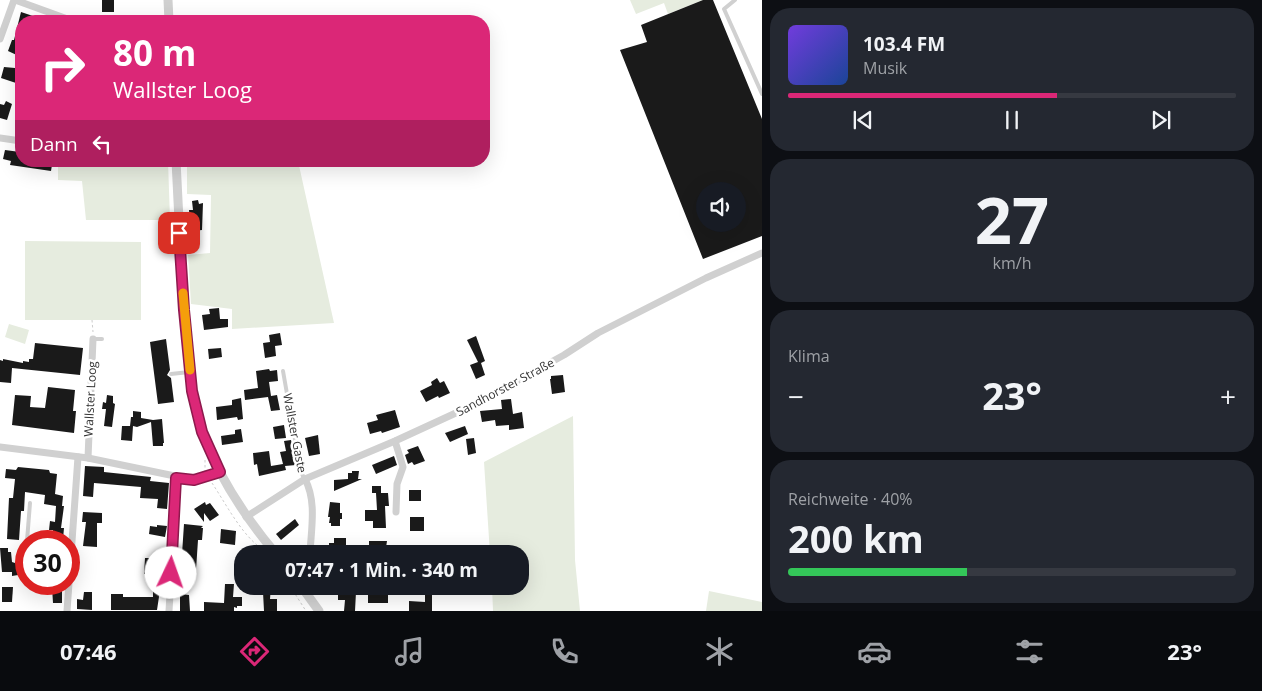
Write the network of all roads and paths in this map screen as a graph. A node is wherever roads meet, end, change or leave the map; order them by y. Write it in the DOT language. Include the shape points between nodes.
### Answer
graph roads {
  1 [pos="15,0"];
  2 [pos="168,0"];
  3 [pos="735,0"];
  4 [pos="47,15"];
  5 [pos="169,15"];
  6 [pos="0,38"];
  7 [pos="762,94"];
  8 [pos="0,138"];
  9 [pos="15,140"];
  10 [pos="176,167"];
  11 [pos="762,253"];
  12 [pos="92,320"];
  13 [pos="93,339"];
  14 [pos="102,339"];
  15 [pos="283,371"];
  16 [pos="190,372"];
  17 [pos="171,374"];
  18 [pos="395,441"];
  19 [pos="0,447"];
  20 [pos="78,457"];
  21 [pos="88,458"];
  22 [pos="220,472"];
  23 [pos="208,477"];
  24 [pos="176,478"];
  25 [pos="305,480"];
  26 [pos="30,503"];
  27 [pos="396,512"];
  28 [pos="246,517"];
  29 [pos="28,530"];
  30 [pos="72,530"];
  31 [pos="256,545"];
  32 [pos="269,545"];
  33 [pos="310,545"];
  34 [pos="68,595"];
  35 [pos="296,595"];
  36 [pos="307,595"];
  37 [pos="317,610"];
  38 [pos="67,611"];
  39 [pos="169,611"];
  40 [pos="306,611"];
  1 -- 4 [label="street"];
  1 -- 6 [label="street"];
  2 -- 5 [label="street"];
  3 -- 7 [label="lane" via="724,8"];
  8 -- 9 [label="street"];
  10 -- 16 [label="street"];
  11 -- 18 [label="street, Sandhorster Straße" via="598,333 470,406"];
  12 -- 13 [label="path"];
  13 -- 14 [label="lane"];
  13 -- 21 [label="street, Wallster Loog"];
  15 -- 25 [label="lane, Wallster Gaste" via="300,468"];
  16 -- 17 [label="lane"];
  16 -- 22 [label="street" via="202,432"];
  18 -- 25 [label="street, Sandhorster Straße"];
  18 -- 27 [label="street" via="403,467 396,484"];
  19 -- 20 [label="street"];
  20 -- 21 [label="street"];
  20 -- 30 [label="street"];
  21 -- 24 [label="street"];
  22 -- 23 [label="street"];
  22 -- 28 [label="street"];
  23 -- 24 [label="street" via="194,480"];
  23 -- 31 [label="path"];
  24 -- 39 [label="street"];
  25 -- 28 [label="street, Sandhorster Straße"];
  25 -- 33 [label="street, Wallster Gaste" via="312,499"];
  26 -- 29 [label="lane"];
  28 -- 32 [label="street"];
  34 -- 38 [label="street"];
  35 -- 40 [label="path"];
  36 -- 37 [label="street"];
}
